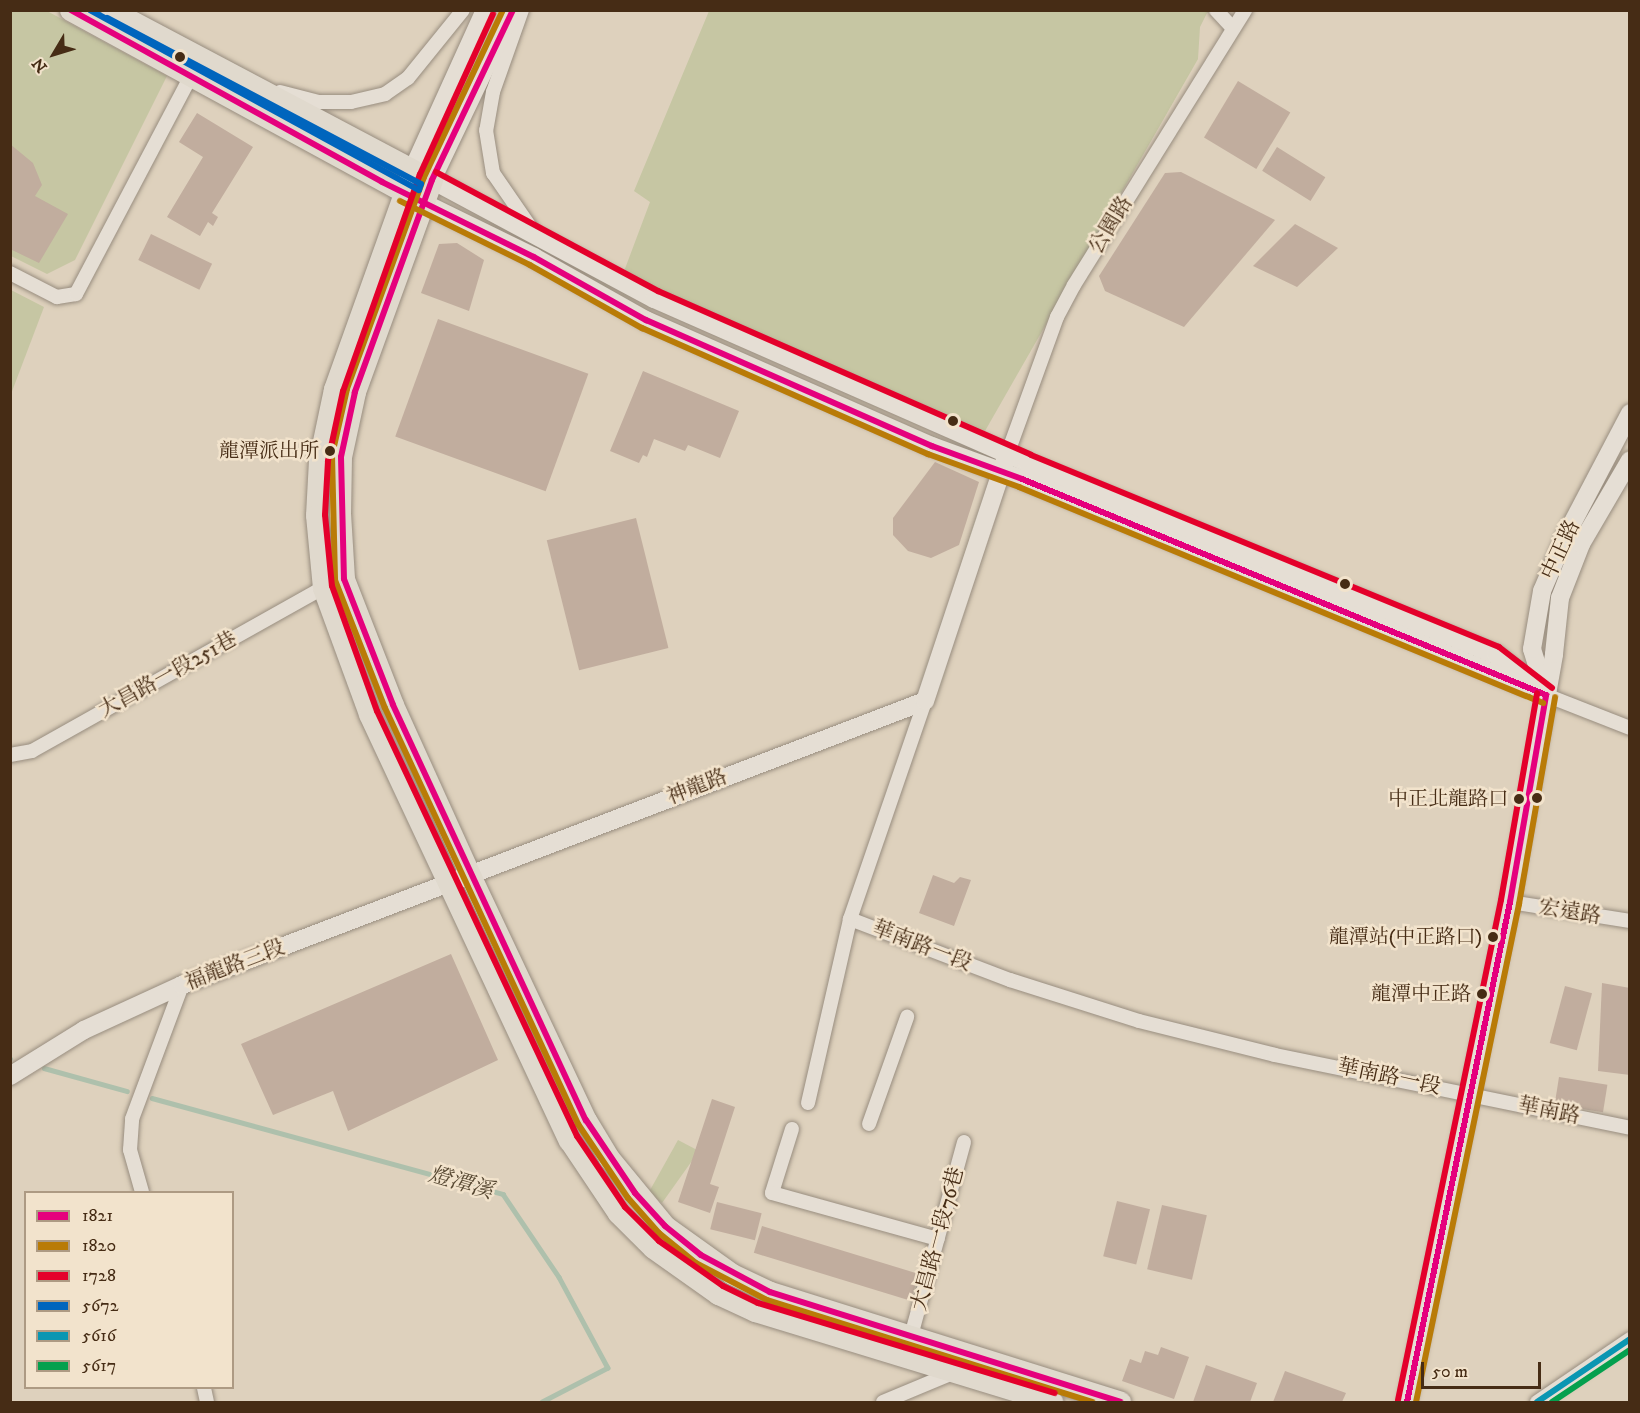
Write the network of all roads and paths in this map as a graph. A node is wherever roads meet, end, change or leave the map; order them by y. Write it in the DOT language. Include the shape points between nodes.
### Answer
graph roads {
  1 [pos="70,10"];
  2 [pos="111,10"];
  3 [pos="463,10"];
  4 [pos="485,10"];
  5 [pos="513,10"];
  6 [pos="522,10"];
  7 [pos="1216,10"];
  8 [pos="1245,10"];
  9 [pos="1233,28"];
  10 [pos="196,65"];
  11 [pos="252,85"];
  12 [pos="412,171"];
  13 [pos="432,180"];
  14 [pos="404,193"];
  15 [pos="424,203"];
  16 [pos="585,265"];
  17 [pos="10,273"];
  18 [pos="1629,413"];
  19 [pos="1007,454"];
  20 [pos="1629,460"];
  21 [pos="1002,472"];
  22 [pos="323,588"];
  23 [pos="1546,695"];
  24 [pos="925,700"];
  25 [pos="1629,728"];
  26 [pos="10,755"];
  27 [pos="470,875"];
  28 [pos="449,882"];
  29 [pos="1510,902"];
  30 [pos="850,919"];
  31 [pos="1629,921"];
  32 [pos="182,986"];
  33 [pos="908,1017"];
  34 [pos="10,1076"];
  35 [pos="1469,1095"];
  36 [pos="808,1103"];
  37 [pos="869,1124"];
  38 [pos="792,1128"];
  39 [pos="1629,1128"];
  40 [pos="964,1142"];
  41 [pos="142,1191"];
  42 [pos="938,1239"];
  43 [pos="911,1336"];
  44 [pos="1629,1339"];
  45 [pos="955,1372"];
  46 [pos="883,1402"];
  47 [pos="1052,1402"];
  48 [pos="1120,1402"];
  49 [pos="1407,1402"];
  50 [pos="1537,1402"];
  1 -- 10 [label="main road"];
  2 -- 10 [label="main road"];
  3 -- 11 [label="street" via="408,78 385,94 351,102 319,102"];
  4 -- 12 [label="main road"];
  5 -- 13 [label="main road"];
  6 -- 16 [label="street" via="493,92 486,130 493,173 528,227"];
  7 -- 9 [label="street"];
  8 -- 9 [label="street, 公園路"];
  9 -- 19 [label="street, 公園路" via="1057,317"];
  10 -- 11 [label="main road"];
  10 -- 14 [label="main road"];
  10 -- 17 [label="street" via="76,294 57,297"];
  11 -- 12 [label="main road"];
  12 -- 13 [label="main road"];
  12 -- 14 [label="main road"];
  13 -- 15 [label="main road"];
  13 -- 16 [label="main road"];
  14 -- 15 [label="main road"];
  14 -- 22 [label="main road" via="334,389 319,460 316,515"];
  15 -- 21 [label="main road" via="534,257 646,320 932,446"];
  15 -- 27 [label="main road" via="355,392 341,457 344,579 393,705"];
  16 -- 19 [label="main road"];
  18 -- 23 [label="main road, 中正路" via="1565,537 1542,591 1532,649"];
  19 -- 21 [label="main road, 華南路一段"];
  19 -- 23 [label="main road" via="1496,655"];
  20 -- 23 [label="main road, 中正路" via="1581,544 1560,598"];
  21 -- 23 [label="main road"];
  21 -- 24 [label="main road, 華南路一段"];
  22 -- 26 [label="street, 大昌路一段251巷" via="32,751"];
  22 -- 28 [label="main road" via="369,714"];
  23 -- 25 [label="street"];
  23 -- 29 [label="main road, 中正路"];
  24 -- 27 [label="main road, 神龍路"];
  24 -- 30 [label="street, 華南路一段"];
  27 -- 28 [label="main road, 福龍路三段"];
  27 -- 43 [label="main road" via="586,1120 635,1193 665,1226 709,1260 770,1292"];
  28 -- 32 [label="main road, 福龍路三段"];
  28 -- 45 [label="main road" via="569,1140 618,1213 653,1248 718,1294 755,1311"];
  29 -- 31 [label="street, 宏遠路"];
  29 -- 35 [label="main road, 中正路"];
  30 -- 35 [label="street, 華南路一段" via="1010,980 1139,1021"];
  30 -- 36 [label="street"];
  32 -- 34 [label="main road, 福龍路三段" via="84,1030"];
  32 -- 41 [label="street" via="132,1119 130,1150"];
  33 -- 37 [label="street"];
  35 -- 39 [label="street, 華南路"];
  35 -- 49 [label="main road, 中正路"];
  38 -- 42 [label="street" via="772,1192"];
  40 -- 42 [label="street, 大昌路一段76巷"];
  42 -- 43 [label="street, 大昌路一段76巷"];
  43 -- 48 [label="main road"];
  44 -- 50 [label="street"];
  45 -- 46 [label="street"];
  45 -- 47 [label="main road"];
}
